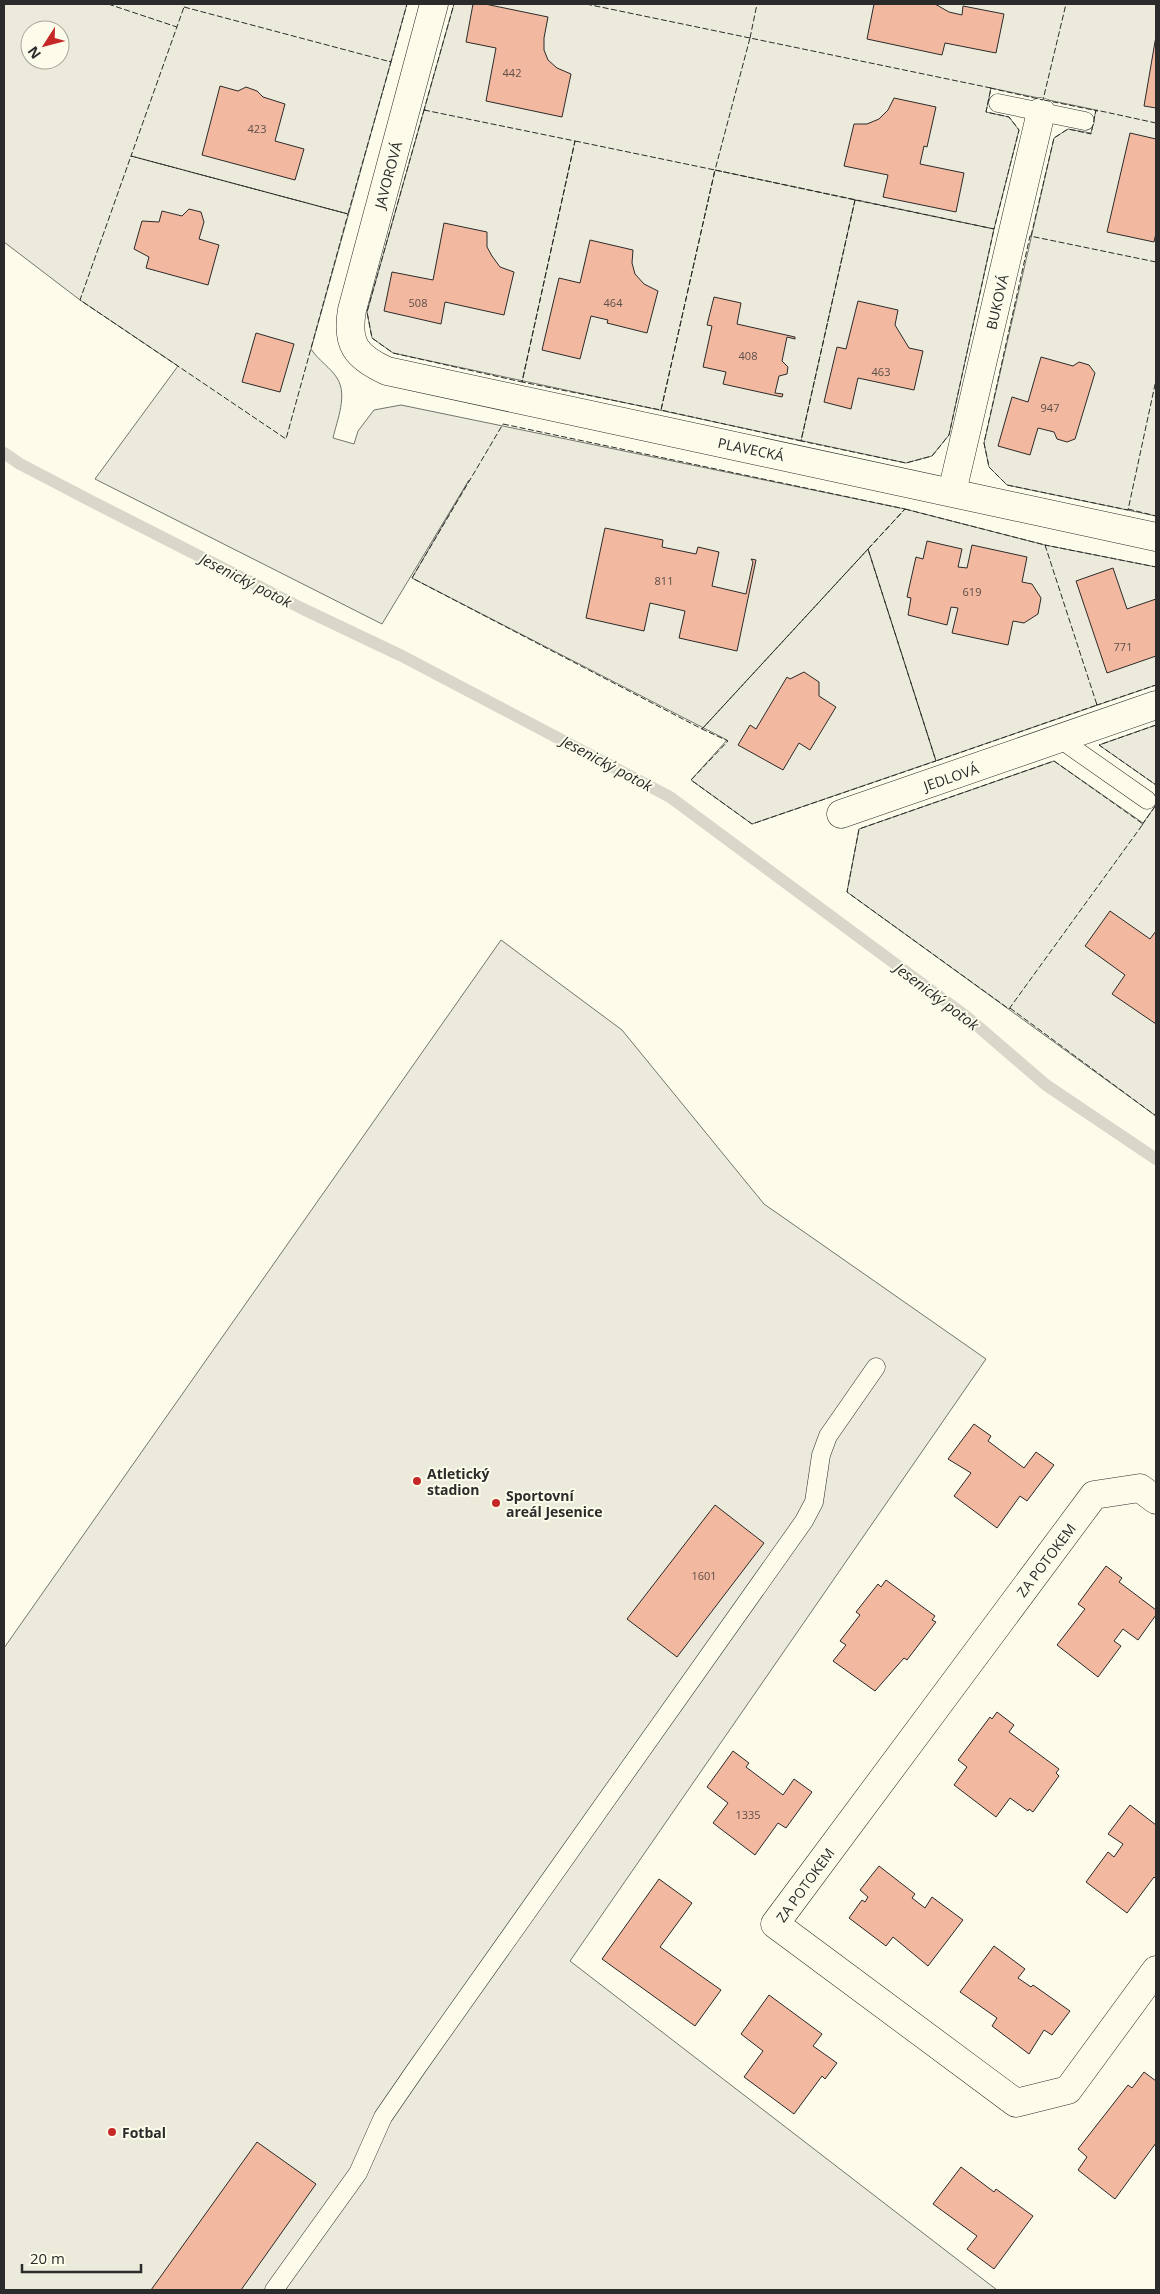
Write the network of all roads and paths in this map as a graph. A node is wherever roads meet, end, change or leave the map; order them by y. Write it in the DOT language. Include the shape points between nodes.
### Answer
graph roads {
  1 [pos="434,4"];
  2 [pos="998,103"];
  3 [pos="1041,112"];
  4 [pos="1085,121"];
  5 [pos="355,347"];
  6 [pos="952,492"];
  7 [pos="1156,537"];
  8 [pos="1156,705"];
  9 [pos="1060,739"];
  10 [pos="1147,800"];
  11 [pos="841,814"];
  12 [pos="876,1367"];
  13 [pos="1156,1500"];
  14 [pos="1156,1970"];
  15 [pos="274,2290"];
  1 -- 5 [label="street, JAVOROVÁ" via="352,310 348,329"];
  2 -- 3 [label="lane"];
  3 -- 4 [label="lane"];
  3 -- 6 [label="street, BUKOVÁ"];
  5 -- 6 [label="street, PLAVECKÁ" via="368,362 387,371"];
  6 -- 7 [label="street, PLAVECKÁ"];
  8 -- 9 [label="street, JEDLOVÁ"];
  9 -- 10 [label="lane"];
  9 -- 11 [label="street, JEDLOVÁ"];
  12 -- 15 [label="lane" via="828,1436 821,1455 814,1502 804,1521 416,2069 383,2117 358,2173"];
  13 -- 14 [label="street, ZA POTOKEM" via="1140,1488 1094,1495 775,1924 1016,2103 1068,2090"];
}
